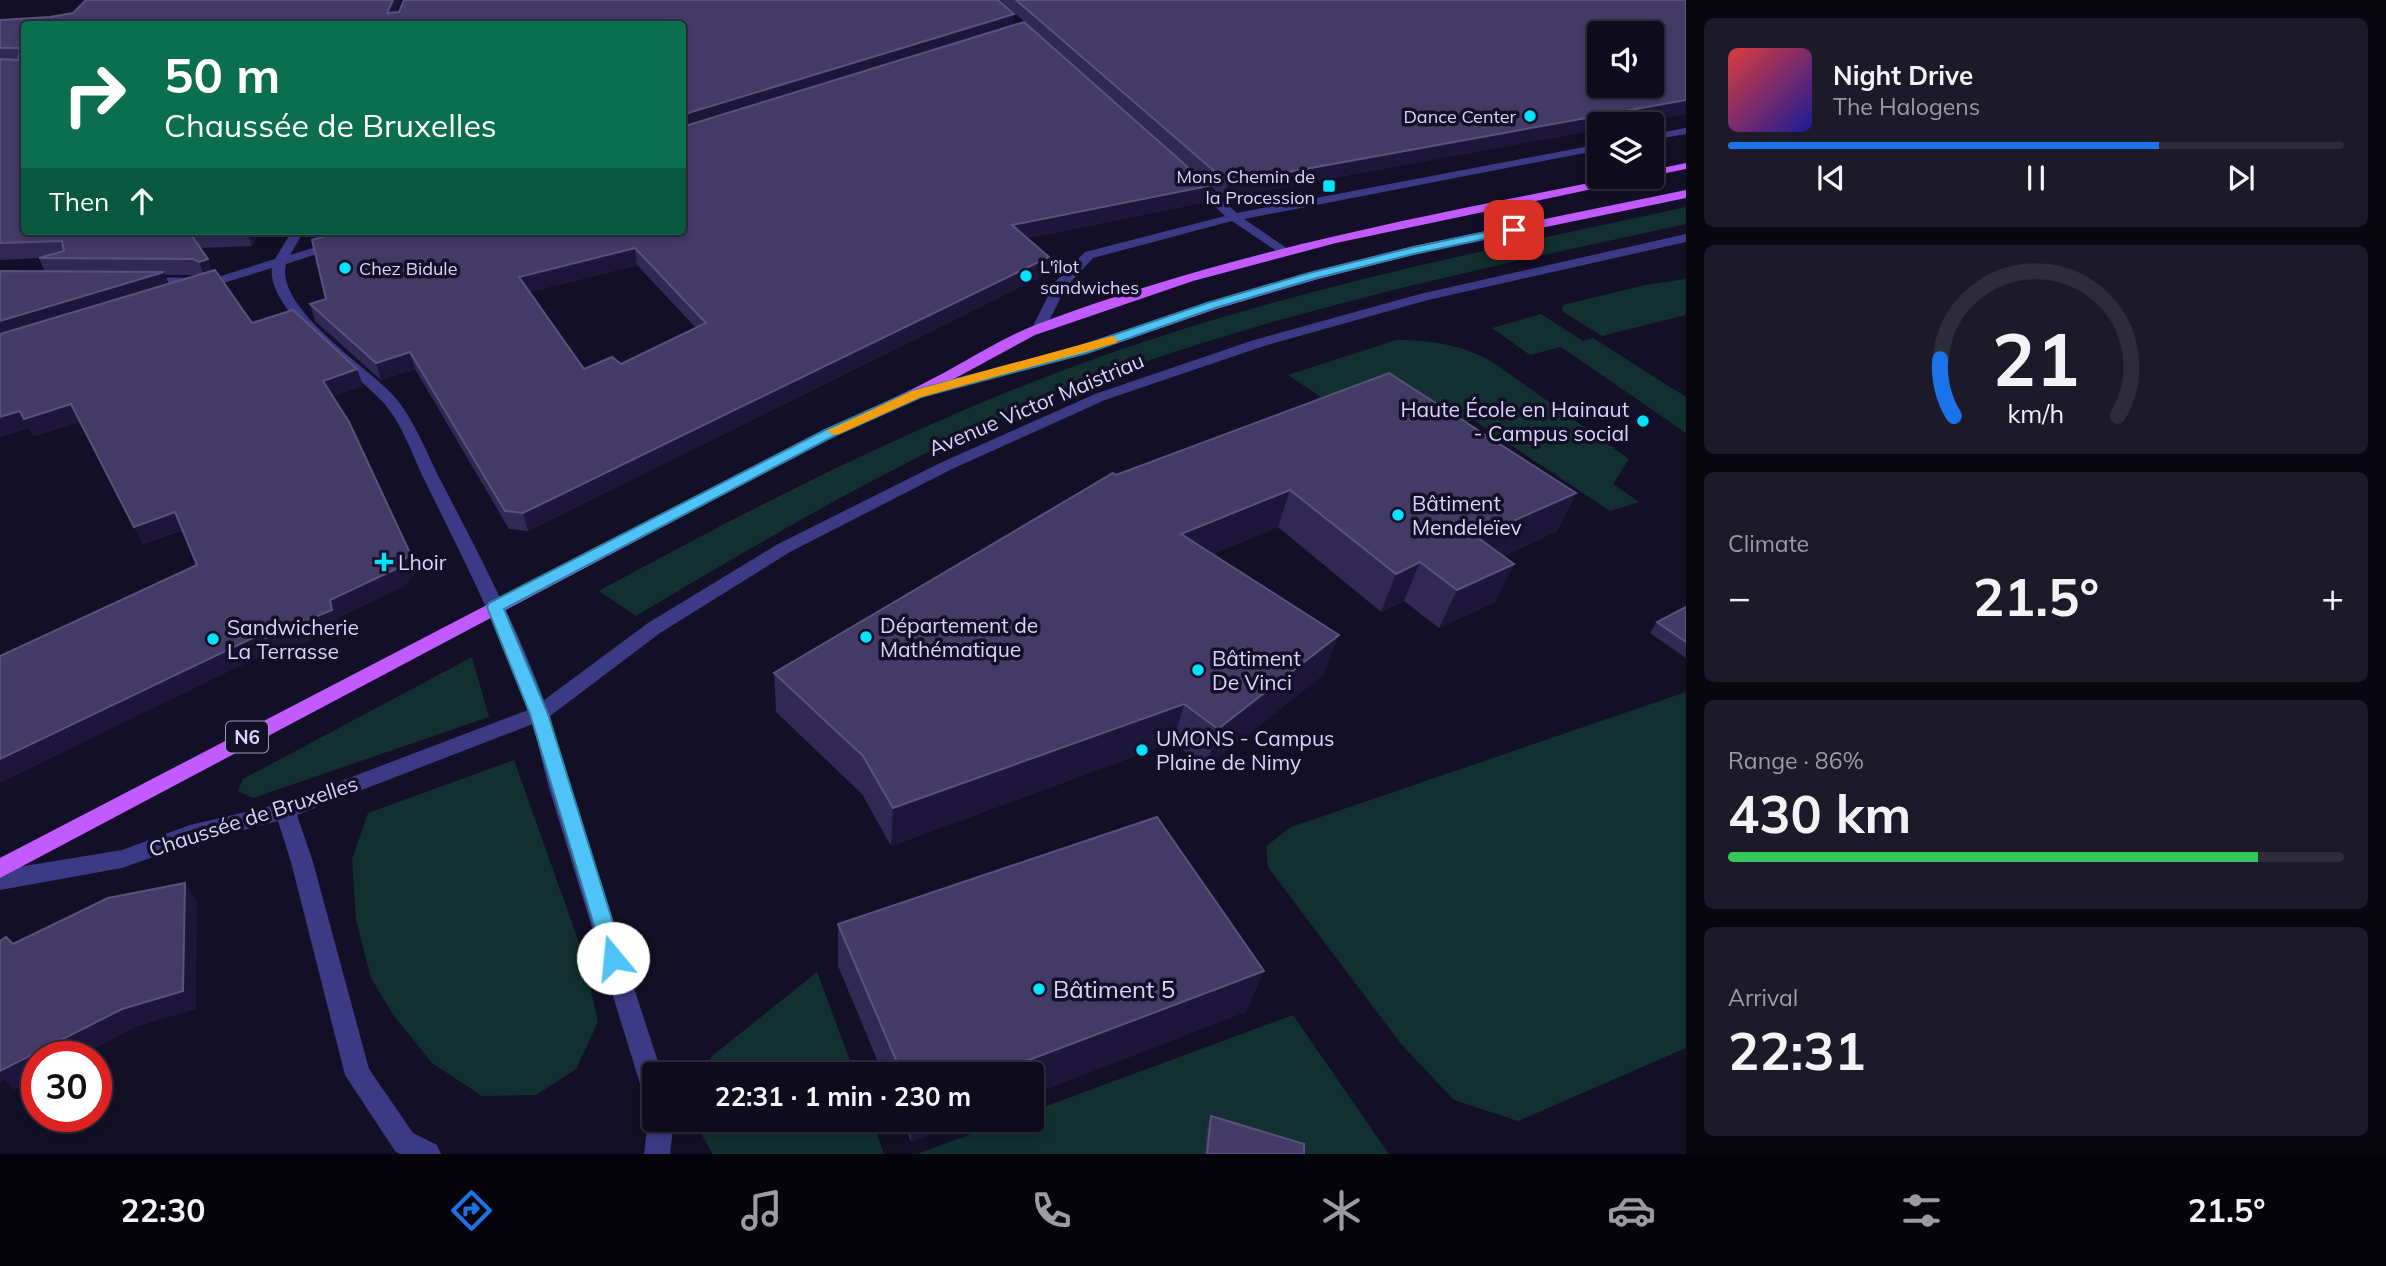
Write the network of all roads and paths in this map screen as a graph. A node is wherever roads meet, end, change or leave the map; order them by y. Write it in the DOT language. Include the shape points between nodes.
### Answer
graph roads {
  1 [pos="1686,131"];
  2 [pos="1664,135"];
  3 [pos="1587,150"];
  4 [pos="1686,166"];
  5 [pos="1180,167"];
  6 [pos="1664,171"];
  7 [pos="1587,186"];
  8 [pos="1686,194"];
  9 [pos="1234,217"];
  10 [pos="296,235"];
  11 [pos="369,235"];
  12 [pos="1686,238"];
  13 [pos="1284,252"];
  14 [pos="280,263"];
  15 [pos="126,281"];
  16 [pos="217,282"];
  17 [pos="167,297"];
  18 [pos="1039,328"];
  19 [pos="916,394"];
  20 [pos="495,607"];
  21 [pos="539,714"];
  22 [pos="285,811"];
  23 [pos="0,869"];
  24 [pos="0,880"];
  25 [pos="646,1062"];
  26 [pos="660,1132"];
  27 [pos="428,1154"];
  28 [pos="657,1154"];
  1 -- 2 [label="street"];
  3 -- 9 [label="street"];
  4 -- 6 [label="main road"];
  5 -- 9 [label="street"];
  7 -- 13 [label="main road, N6"];
  8 -- 19 [label="main road, Avenue Victor Maistriau / N6" via="1414,250 1313,276 1083,350"];
  9 -- 13 [label="street"];
  9 -- 18 [label="street" via="1089,255 1060,285"];
  10 -- 14 [label="street"];
  11 -- 14 [label="street"];
  12 -- 21 [label="street, Avenue Victor Maistriau" via="1425,297 1259,342 1100,397 946,466 783,548 654,628"];
  13 -- 18 [label="main road, N6" via="1111,302"];
  14 -- 16 [label="street"];
  14 -- 20 [label="street" via="279,282 290,303 398,412"];
  15 -- 16 [label="street"];
  16 -- 17 [label="street"];
  18 -- 19 [label="main road, N6"];
  19 -- 20 [label="main road, N6" via="830,433"];
  20 -- 21 [label="street"];
  20 -- 23 [label="main road, N6"];
  21 -- 22 [label="street, Chaussée de Bruxelles"];
  21 -- 25 [label="street"];
  22 -- 24 [label="street, Chaussée de Bruxelles" via="190,834 122,859"];
  22 -- 27 [label="street" via="358,1075 404,1142"];
  26 -- 28 [label="street"];
}
